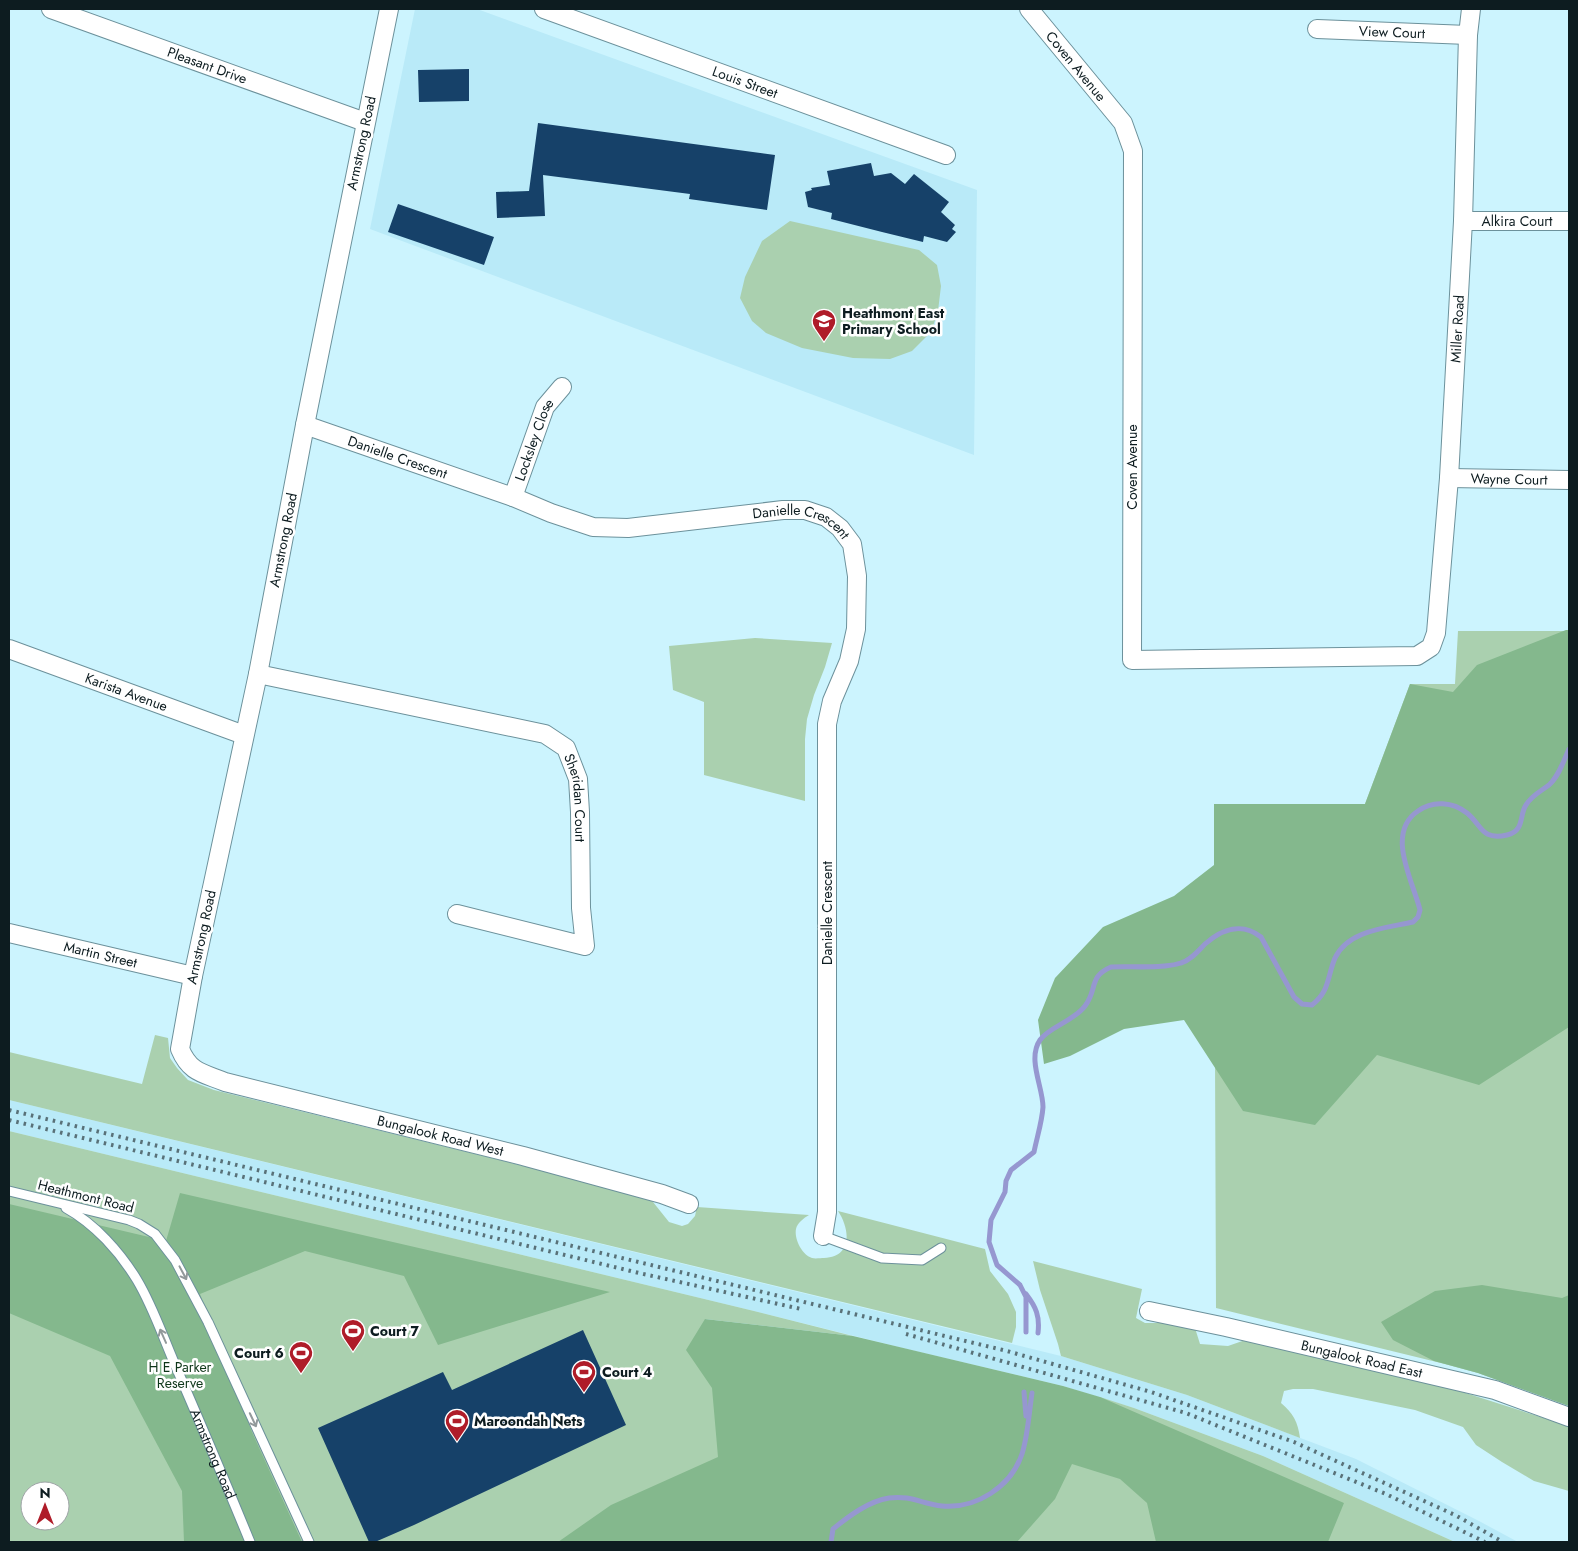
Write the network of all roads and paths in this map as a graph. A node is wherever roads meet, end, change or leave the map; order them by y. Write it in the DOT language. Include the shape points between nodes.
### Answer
graph roads {
  1 [pos="51,9"];
  2 [pos="390,9"];
  3 [pos="544,9"];
  4 [pos="1029,9"];
  5 [pos="1471,9"];
  6 [pos="1317,29"];
  7 [pos="1468,35"];
  8 [pos="366,122"];
  9 [pos="946,155"];
  10 [pos="1569,220"];
  11 [pos="1463,221"];
  12 [pos="562,387"];
  13 [pos="305,425"];
  14 [pos="1449,478"];
  15 [pos="1569,480"];
  16 [pos="512,497"];
  17 [pos="1431,647"];
  18 [pos="9,649"];
  19 [pos="258,674"];
  20 [pos="244,735"];
  21 [pos="457,914"];
  22 [pos="9,933"];
  23 [pos="193,976"];
  24 [pos="192,1068"];
  25 [pos="9,1191"];
  26 [pos="55,1202"];
  27 [pos="689,1204"];
  28 [pos="822,1236"];
  29 [pos="941,1248"];
  30 [pos="1149,1312"];
  31 [pos="1569,1417"];
  32 [pos="250,1542"];
  33 [pos="309,1542"];
  1 -- 8 [label="street, Pleasant Drive"];
  2 -- 8 [label="street, Armstrong Road"];
  3 -- 9 [label="street, Louis Street"];
  4 -- 17 [label="street, Coven Avenue" via="1123,122 1133,151 1132,660 1417,656"];
  5 -- 7 [label="street, Miller Road"];
  6 -- 7 [label="street, View Court"];
  7 -- 11 [label="street, Miller Road"];
  8 -- 13 [label="street, Armstrong Road"];
  10 -- 11 [label="street, Alkira Court"];
  11 -- 14 [label="street, Miller Road"];
  12 -- 16 [label="street, Locksley Close" via="545,407"];
  13 -- 16 [label="street, Danielle Crescent"];
  13 -- 19 [label="street, Armstrong Road"];
  14 -- 15 [label="street, Wayne Court"];
  14 -- 17 [label="street, Miller Road" via="1436,633"];
  16 -- 28 [label="street, Danielle Crescent" via="593,527 628,528 805,510 826,517 852,544 857,576 856,629 827,724 827,1212"];
  18 -- 20 [label="street, Karista Avenue"];
  19 -- 20 [label="street, Armstrong Road"];
  19 -- 21 [label="street, Sheridan Court" via="545,734 566,748 578,779 584,946"];
  20 -- 23 [label="street, Armstrong Road"];
  22 -- 23 [label="street, Martin Street"];
  23 -- 24 [label="street, Armstrong Road" via="180,1049"];
  24 -- 27 [label="street, Bungalook Road West" via="225,1082 523,1156"];
  25 -- 26 [label="lane, Heathmont Road"];
  32 -- 26 [label="lane, Armstrong Road, one-way" via="137,1280 101,1234 74,1212"];
  26 -- 33 [label="lane, Heathmont Road, one-way" via="139,1224 155,1234 175,1260 208,1322"];
  28 -- 29 [label="lane" via="882,1258 922,1260"];
  30 -- 31 [label="street, Bungalook Road East" via="1495,1390"];
}
